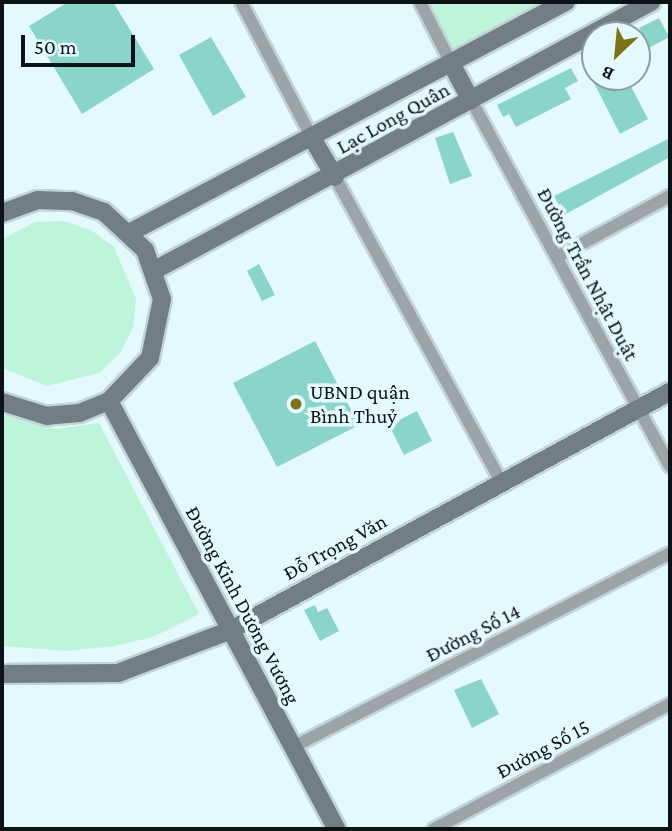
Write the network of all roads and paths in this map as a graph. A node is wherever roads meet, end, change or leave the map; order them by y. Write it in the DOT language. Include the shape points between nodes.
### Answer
graph roads {
  1 [pos="241,2"];
  2 [pos="420,2"];
  3 [pos="566,2"];
  4 [pos="652,2"];
  5 [pos="452,65"];
  6 [pos="471,100"];
  7 [pos="312,138"];
  8 [pos="335,177"];
  9 [pos="670,197"];
  10 [pos="3,209"];
  11 [pos="131,232"];
  12 [pos="557,257"];
  13 [pos="155,270"];
  14 [pos="670,392"];
  15 [pos="109,401"];
  16 [pos="2,402"];
  17 [pos="639,409"];
  18 [pos="670,467"];
  19 [pos="501,482"];
  20 [pos="670,552"];
  21 [pos="231,630"];
  22 [pos="2,674"];
  23 [pos="670,704"];
  24 [pos="293,747"];
  25 [pos="337,829"];
  26 [pos="434,829"];
  1 -- 7 [label="street"];
  2 -- 5 [label="street"];
  3 -- 5 [label="main road, Lạc Long Quân"];
  4 -- 6 [label="main road, Lạc Long Quân"];
  5 -- 6 [label="main road"];
  5 -- 7 [label="main road, Lạc Long Quân"];
  6 -- 8 [label="main road, Lạc Long Quân"];
  6 -- 12 [label="street, Đường Trần Nhật Duật"];
  7 -- 8 [label="main road"];
  7 -- 11 [label="main road, Lạc Long Quân"];
  8 -- 13 [label="main road, Lạc Long Quân"];
  8 -- 19 [label="street"];
  9 -- 12 [label="street"];
  10 -- 11 [label="main road" via="38,200 72,201 104,212"];
  11 -- 13 [label="main road"];
  12 -- 17 [label="street, Đường Trần Nhật Duật"];
  13 -- 15 [label="main road" via="160,329 145,366"];
  14 -- 17 [label="main road, Đỗ Trọng Văn"];
  15 -- 16 [label="main road" via="79,413 47,416"];
  15 -- 21 [label="main road, Đường Kinh Dương Vương"];
  17 -- 18 [label="street, Đường Trần Nhật Duật"];
  17 -- 19 [label="main road, Đỗ Trọng Văn"];
  19 -- 21 [label="main road, Đỗ Trọng Văn"];
  20 -- 24 [label="street, Đường Số 14"];
  21 -- 22 [label="main road, Đỗ Trọng Văn" via="118,673"];
  21 -- 24 [label="main road, Đường Kinh Dương Vương"];
  23 -- 26 [label="street, Đường Số 15"];
  24 -- 25 [label="main road, Đường Kinh Dương Vương"];
}
